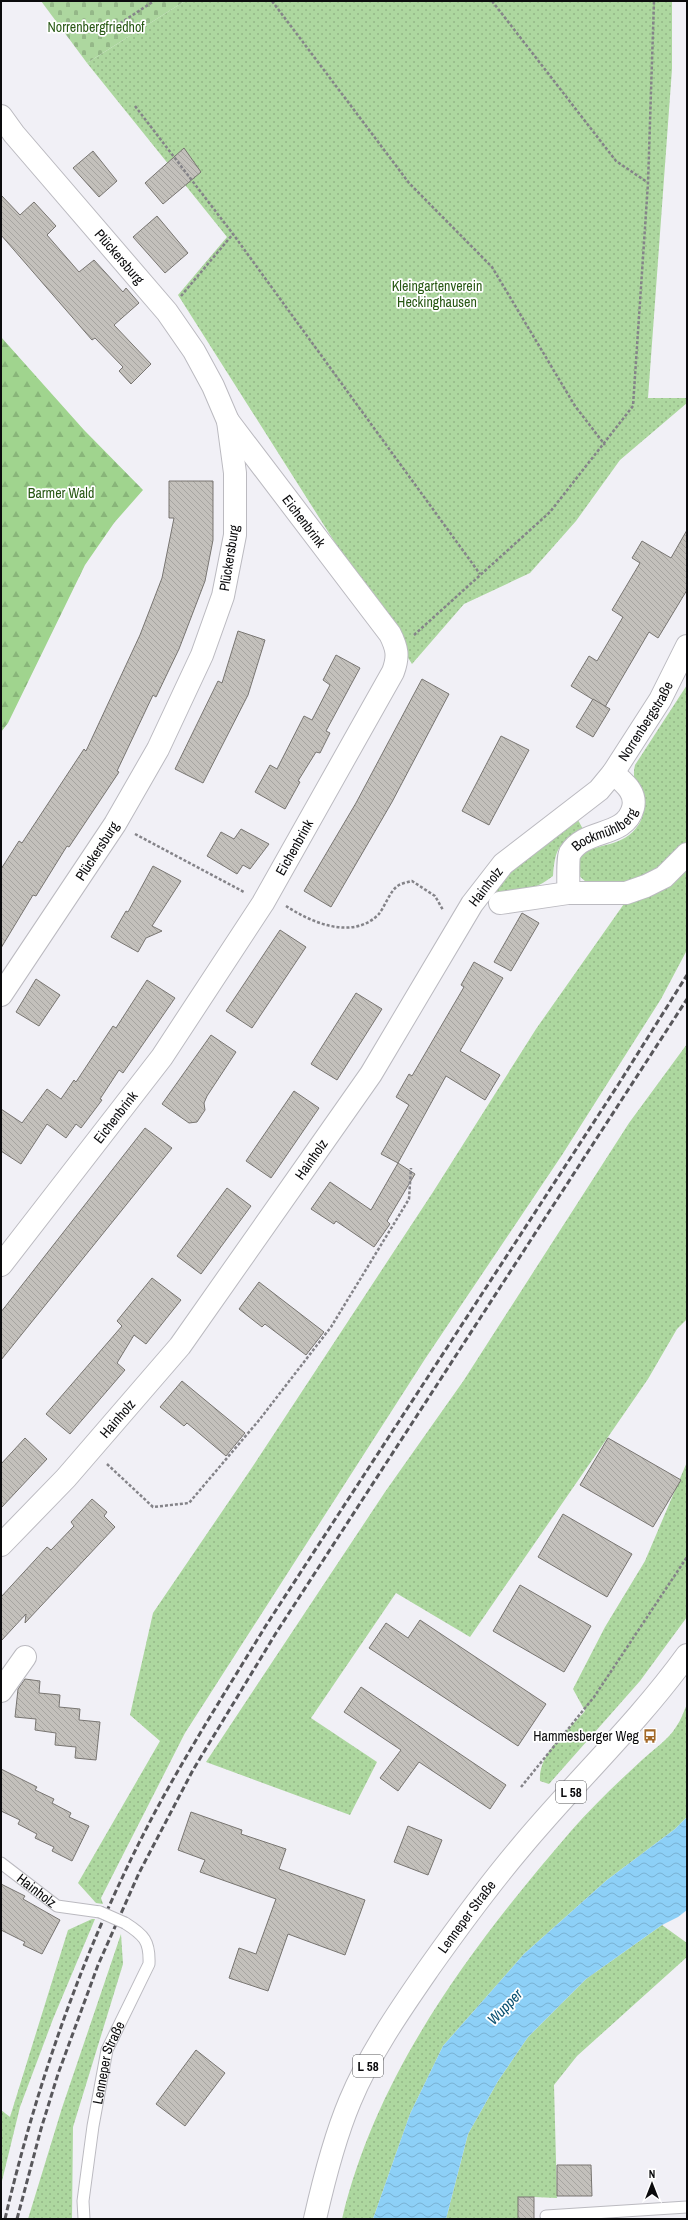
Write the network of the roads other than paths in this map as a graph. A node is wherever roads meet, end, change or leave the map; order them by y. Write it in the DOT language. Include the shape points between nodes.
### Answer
graph roads {
  1 [pos="1,116"];
  2 [pos="228,421"];
  3 [pos="687,646"];
  4 [pos="613,774"];
  5 [pos="687,854"];
  6 [pos="568,893"];
  7 [pos="500,903"];
  8 [pos="1,995"];
  9 [pos="1,1265"];
  10 [pos="1,1545"];
  11 [pos="687,1655"];
  12 [pos="25,1657"];
  13 [pos="1,1691"];
  14 [pos="1,1863"];
  15 [pos="125,1923"];
  16 [pos="687,2207"];
  17 [pos="546,2216"];
  18 [pos="84,2219"];
  19 [pos="315,2219"];
  1 -- 2 [label="street, Plückersburg" via="167,312 194,351"];
  2 -- 8 [label="street, Plückersburg" via="235,474 235,535 223,596 202,655 158,749 115,824"];
  2 -- 9 [label="street, Eichenbrink" via="390,634 398,650 394,672 263,903 162,1057"];
  3 -- 4 [label="street, Norrenbergstraße" via="660,700"];
  4 -- 6 [label="street, Bockmühlberg" via="627,785 633,795 634,804 630,818 624,824 576,845 569,854"];
  4 -- 10 [label="street, Hainholz" via="588,800 504,864 472,904 371,1074 194,1327 90,1450"];
  5 -- 6 [label="street" via="664,877 626,893"];
  6 -- 7 [label="street"];
  11 -- 19 [label="street, Lenneper Straße / L 58" via="597,1764 521,1847 456,1930 403,2005 375,2051 350,2100 328,2162"];
  12 -- 13 [label="street"];
  14 -- 15 [label="lane, Hainholz, bridge" via="57,1906 100,1912"];
  15 -- 18 [label="lane, Lenneper Straße" via="141,1934 150,1949 149,1964 107,2050 93,2126 83,2201"];
  16 -- 17 [label="lane"];
}
